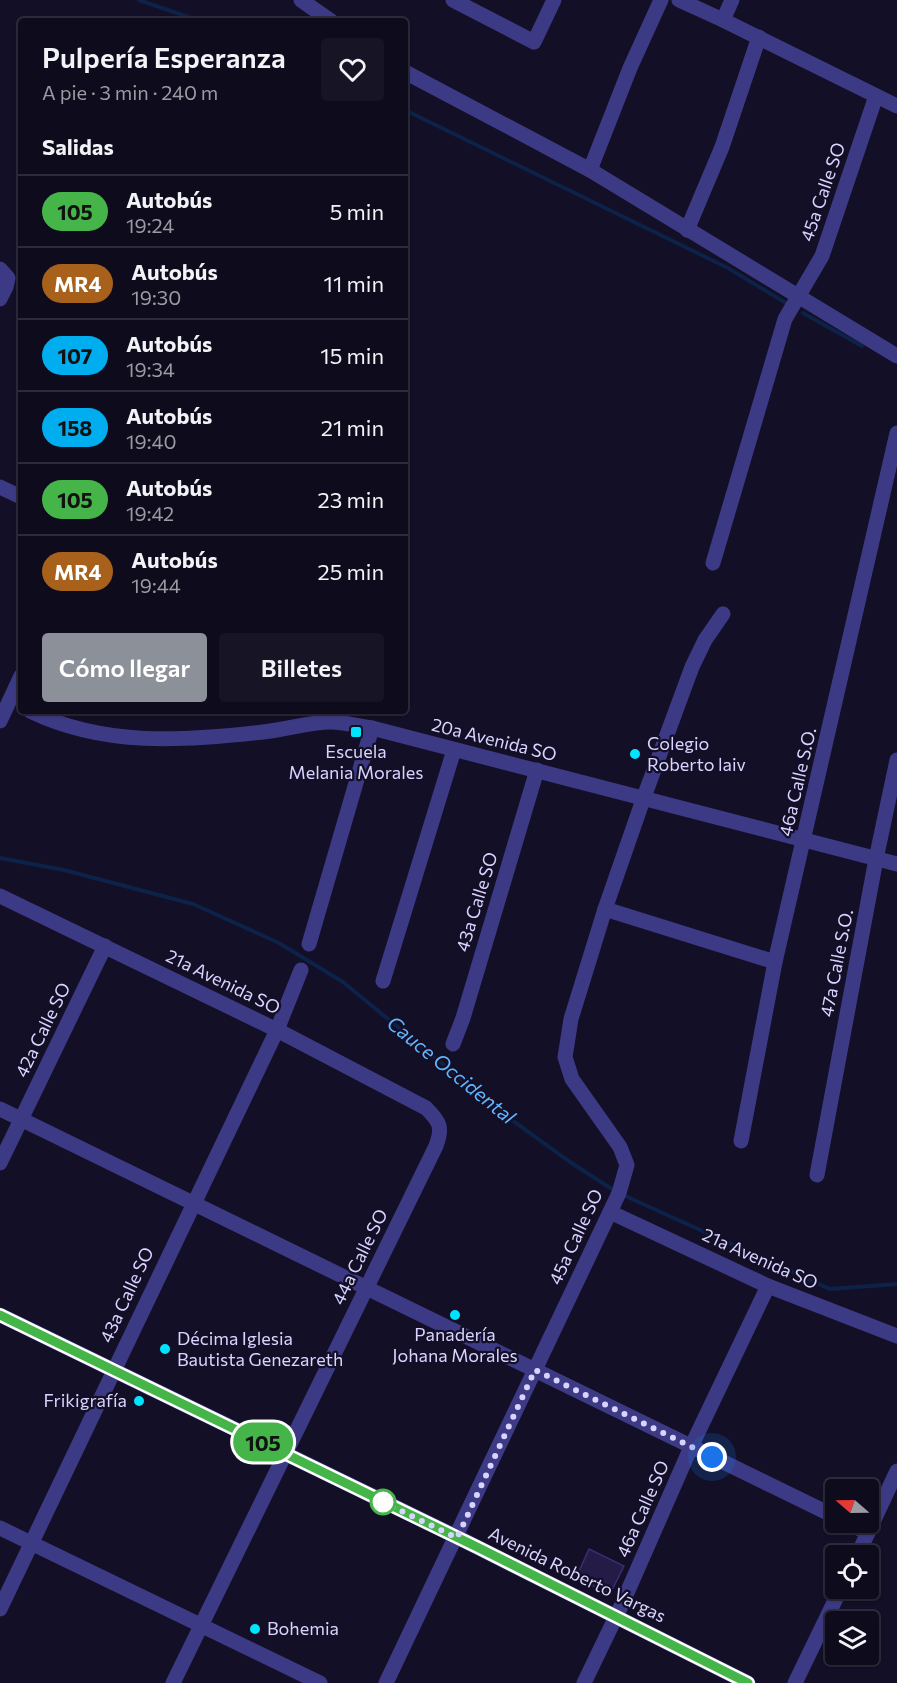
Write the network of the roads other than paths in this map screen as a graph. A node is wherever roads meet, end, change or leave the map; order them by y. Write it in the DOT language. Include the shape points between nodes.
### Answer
graph roads {
  1 [pos="301,0"];
  2 [pos="453,0"];
  3 [pos="554,0"];
  4 [pos="661,0"];
  5 [pos="679,0"];
  6 [pos="732,0"];
  7 [pos="327,18"];
  8 [pos="723,20"];
  9 [pos="759,37"];
  10 [pos="408,74"];
  11 [pos="876,96"];
  12 [pos="897,106"];
  13 [pos="590,170"];
  14 [pos="687,230"];
  15 [pos="4,273"];
  16 [pos="800,297"];
  17 [pos="0,299"];
  18 [pos="897,356"];
  19 [pos="897,433"];
  20 [pos="894,461"];
  21 [pos="0,487"];
  22 [pos="18,496"];
  23 [pos="713,562"];
  24 [pos="723,614"];
  25 [pos="18,683"];
  26 [pos="10,701"];
  27 [pos="36,714"];
  28 [pos="0,721"];
  29 [pos="372,728"];
  30 [pos="454,750"];
  31 [pos="897,760"];
  32 [pos="537,770"];
  33 [pos="644,797"];
  34 [pos="804,840"];
  35 [pos="876,859"];
  36 [pos="897,864"];
  37 [pos="0,896"];
  38 [pos="605,909"];
  39 [pos="309,944"];
  40 [pos="105,946"];
  41 [pos="776,962"];
  42 [pos="301,970"];
  43 [pos="383,981"];
  44 [pos="277,1030"];
  45 [pos="453,1044"];
  46 [pos="426,1108"];
  47 [pos="0,1109"];
  48 [pos="21,1119"];
  49 [pos="741,1141"];
  50 [pos="0,1163"];
  51 [pos="817,1174"];
  52 [pos="193,1203"];
  53 [pos="610,1212"];
  54 [pos="768,1286"];
  55 [pos="367,1288"];
  56 [pos="0,1315"];
  57 [pos="897,1336"];
  58 [pos="114,1370"];
  59 [pos="535,1370"];
  60 [pos="691,1447"];
  61 [pos="285,1453"];
  62 [pos="897,1471"];
  63 [pos="879,1509"];
  64 [pos="825,1513"];
  65 [pos="0,1528"];
  66 [pos="868,1533"];
  67 [pos="457,1538"];
  68 [pos="32,1543"];
  69 [pos="862,1545"];
  70 [pos="836,1599"];
  71 [pos="0,1610"];
  72 [pos="616,1616"];
  73 [pos="200,1625"];
  74 [pos="173,1683"];
  75 [pos="320,1683"];
  76 [pos="386,1683"];
  77 [pos="584,1683"];
  78 [pos="748,1683"];
  79 [pos="795,1683"];
  1 -- 7 [label="street"];
  2 -- 3 [label="street" via="534,42"];
  4 -- 13 [label="street"];
  5 -- 8 [label="street"];
  6 -- 8 [label="street"];
  8 -- 9 [label="street"];
  9 -- 11 [label="street"];
  9 -- 14 [label="street" via="722,147"];
  10 -- 13 [label="street"];
  11 -- 12 [label="street"];
  11 -- 16 [label="street, 45a Calle SO" via="822,255"];
  13 -- 14 [label="street"];
  14 -- 16 [label="street"];
  15 -- 17 [label="street" via="6,287"];
  16 -- 18 [label="street"];
  16 -- 23 [label="street, 45a Calle SO" via="785,319"];
  19 -- 20 [label="street, 46a Calle S.O."];
  20 -- 34 [label="street, 46a Calle S.O."];
  21 -- 22 [label="street"];
  24 -- 33 [label="street, 45a Calle SO" via="692,667"];
  25 -- 26 [label="street"];
  26 -- 28 [label="street"];
  27 -- 29 [label="street, 20a Avenida SO" via="112,737 175,740 332,722"];
  29 -- 30 [label="street, 20a Avenida SO"];
  29 -- 39 [label="street"];
  30 -- 32 [label="street, 20a Avenida SO"];
  30 -- 43 [label="street"];
  31 -- 35 [label="street, 47a Calle S.O."];
  32 -- 33 [label="street, 20a Avenida SO"];
  32 -- 45 [label="street, 43a Calle SO"];
  33 -- 34 [label="street, 20a Avenida SO"];
  33 -- 38 [label="street, 45a Calle SO"];
  34 -- 35 [label="street, 20a Avenida SO"];
  34 -- 41 [label="street, 46a Calle S.O."];
  35 -- 36 [label="street, 20a Avenida SO"];
  35 -- 51 [label="street, 47a Calle S.O."];
  37 -- 40 [label="street, 21a Avenida SO"];
  38 -- 41 [label="street"];
  38 -- 53 [label="street, 45a Calle SO" via="571,1019 565,1057 572,1079 620,1147 627,1165"];
  40 -- 44 [label="street, 21a Avenida SO"];
  40 -- 48 [label="street, 42a Calle SO"];
  41 -- 49 [label="street, 46a Calle S.O."];
  42 -- 44 [label="street, 43a Calle SO"];
  44 -- 46 [label="street, 21a Avenida SO"];
  44 -- 52 [label="street, 43a Calle SO"];
  46 -- 55 [label="street, 44a Calle SO" via="441,1132"];
  47 -- 48 [label="street"];
  48 -- 50 [label="street, 42a Calle SO"];
  48 -- 52 [label="street"];
  52 -- 55 [label="street"];
  52 -- 58 [label="street, 43a Calle SO"];
  53 -- 54 [label="street, 21a Avenida SO"];
  53 -- 59 [label="street, 45a Calle SO"];
  54 -- 57 [label="street, 21a Avenida SO"];
  54 -- 60 [label="street, 46a Calle SO"];
  55 -- 59 [label="street"];
  55 -- 61 [label="street, 44a Calle SO"];
  56 -- 58 [label="street, Avenida Roberto Vargas"];
  58 -- 61 [label="street, Avenida Roberto Vargas"];
  58 -- 68 [label="street, 43a Calle SO"];
  59 -- 60 [label="street"];
  59 -- 67 [label="street, 45a Calle SO"];
  60 -- 64 [label="street"];
  60 -- 72 [label="street, 46a Calle SO"];
  61 -- 67 [label="street, Avenida Roberto Vargas"];
  61 -- 73 [label="street, 44a Calle SO"];
  62 -- 63 [label="street"];
  65 -- 68 [label="street"];
  66 -- 69 [label="street"];
  67 -- 72 [label="street, Avenida Roberto Vargas"];
  67 -- 76 [label="street, 45a Calle SO"];
  68 -- 71 [label="street, 43a Calle SO"];
  68 -- 73 [label="street"];
  70 -- 79 [label="street"];
  72 -- 77 [label="street, 46a Calle SO"];
  72 -- 78 [label="street, Avenida Roberto Vargas"];
  73 -- 74 [label="street, 44a Calle SO"];
  73 -- 75 [label="street"];
}
